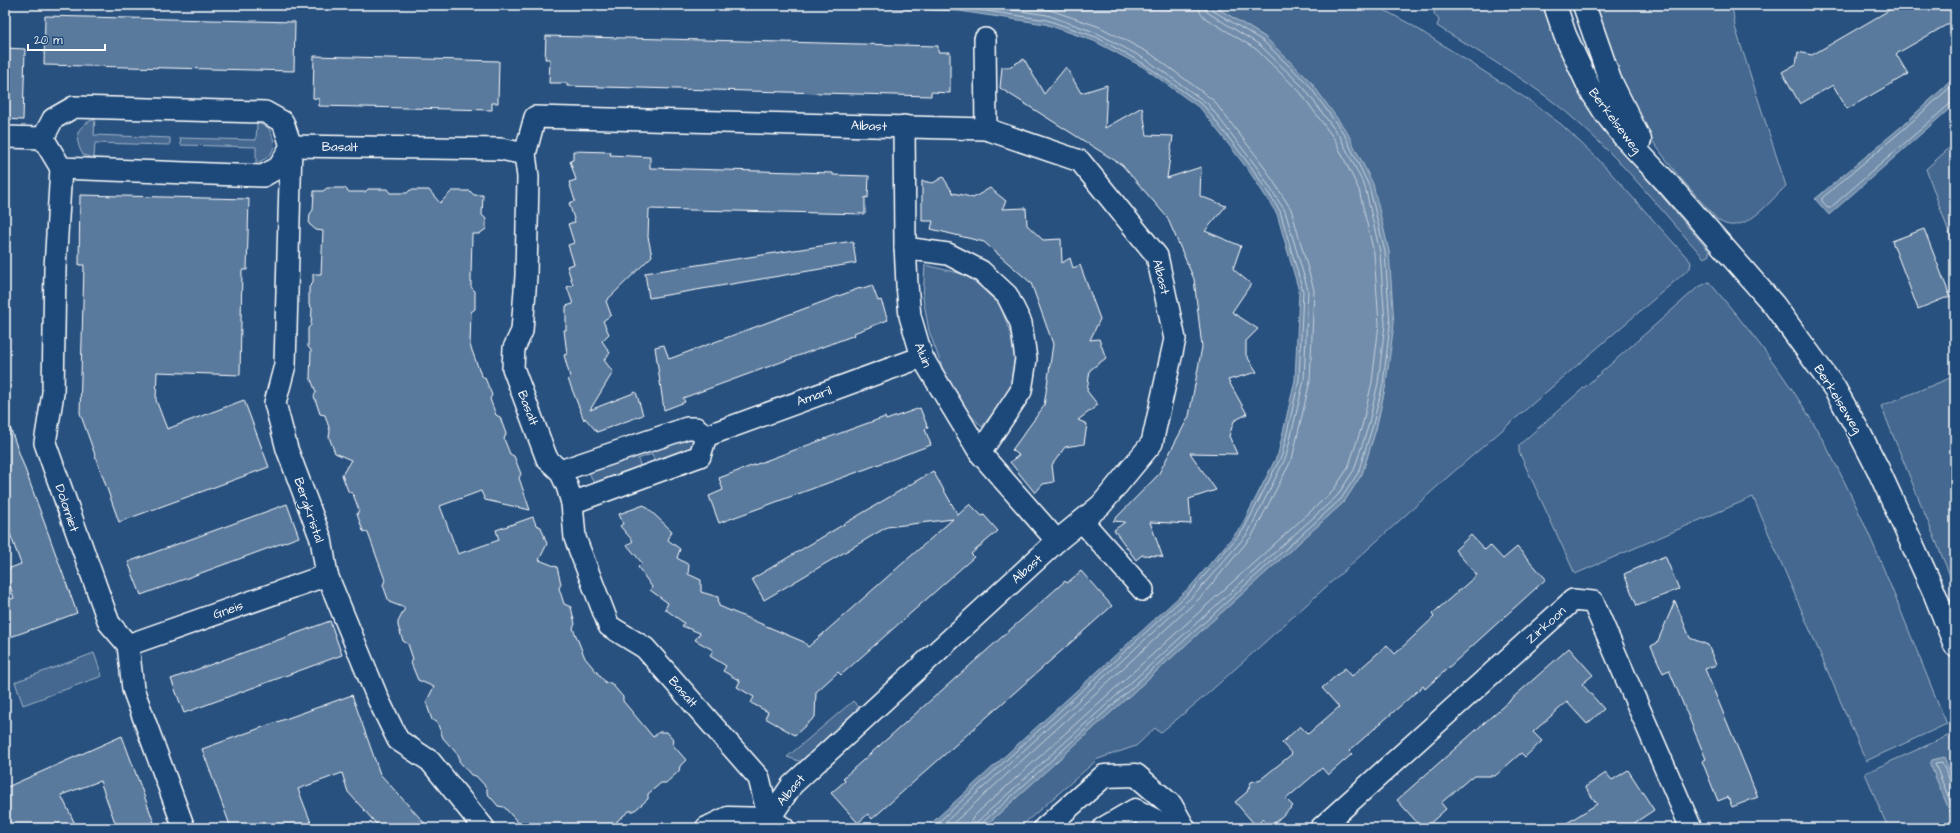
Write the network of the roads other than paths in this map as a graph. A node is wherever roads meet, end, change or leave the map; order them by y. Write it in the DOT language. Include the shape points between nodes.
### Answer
graph roads {
  1 [pos="1555,5"];
  2 [pos="1584,5"];
  3 [pos="985,39"];
  4 [pos="904,126"];
  5 [pos="986,129"];
  6 [pos="5,137"];
  7 [pos="43,138"];
  8 [pos="291,146"];
  9 [pos="525,154"];
  10 [pos="61,168"];
  11 [pos="1669,185"];
  12 [pos="905,248"];
  13 [pos="922,357"];
  14 [pos="706,436"];
  15 [pos="980,453"];
  16 [pos="560,471"];
  17 [pos="572,503"];
  18 [pos="1082,521"];
  19 [pos="1058,541"];
  20 [pos="327,575"];
  21 [pos="1143,590"];
  22 [pos="128,645"];
  23 [pos="1955,645"];
  24 [pos="776,823"];
  25 [pos="184,828"];
  26 [pos="484,828"];
  27 [pos="707,828"];
  28 [pos="1045,828"];
  29 [pos="1104,828"];
  30 [pos="1170,828"];
  31 [pos="1184,828"];
  32 [pos="1321,828"];
  33 [pos="1691,828"];
  1 -- 11 [label="street, Berkelseweg" via="1565,35 1590,89 1625,138"];
  2 -- 11 [label="street, Berkelseweg" via="1621,105"];
  3 -- 5 [label="street"];
  4 -- 5 [label="street, Albast"];
  4 -- 9 [label="street, Albast" via="535,117"];
  4 -- 12 [label="street, Aluin"];
  5 -- 18 [label="street, Albast" via="1080,161 1157,256 1175,339 1152,444 1101,505"];
  6 -- 7 [label="street"];
  7 -- 8 [label="street" via="53,119 74,107 265,112 283,122"];
  7 -- 10 [label="street"];
  8 -- 9 [label="street, Basalt" via="501,149"];
  8 -- 10 [label="street" via="279,168 263,176"];
  8 -- 20 [label="street, Bergkristal" via="285,365 275,403 287,449 321,539"];
  9 -- 16 [label="street, Basalt" via="528,178 526,276 522,331 514,348 513,368 548,459"];
  10 -- 22 [label="street, Dolomiet" via="54,268 53,393 45,443 109,623"];
  11 -- 23 [label="street, Berkelseweg" via="1774,305 1835,389 1878,469 1934,592"];
  12 -- 13 [label="street, Aluin" via="910,316"];
  12 -- 15 [label="street" via="948,254 981,271 1007,295 1021,323 1026,359 1021,391"];
  13 -- 14 [label="street, Amaril"];
  13 -- 15 [label="street, Aluin"];
  14 -- 16 [label="street" via="696,428 687,428"];
  14 -- 17 [label="street" via="700,456"];
  15 -- 19 [label="street, Aluin"];
  16 -- 17 [label="street, Basalt"];
  17 -- 24 [label="street, Basalt" via="575,538 609,626 646,648 759,778"];
  18 -- 19 [label="street, Albast"];
  18 -- 21 [label="street"];
  19 -- 24 [label="street, Albast" via="792,785"];
  20 -- 22 [label="street, Gneis"];
  20 -- 26 [label="street, Bergkristal" via="398,740 430,761"];
  22 -- 25 [label="street" via="133,689"];
  24 -- 27 [label="street" via="728,818"];
  28 -- 31 [label="street" via="1104,776 1136,775 1171,805"];
  29 -- 30 [label="street" via="1136,810"];
  32 -- 33 [label="street, Zirkoon" via="1573,600 1594,602"];
}
